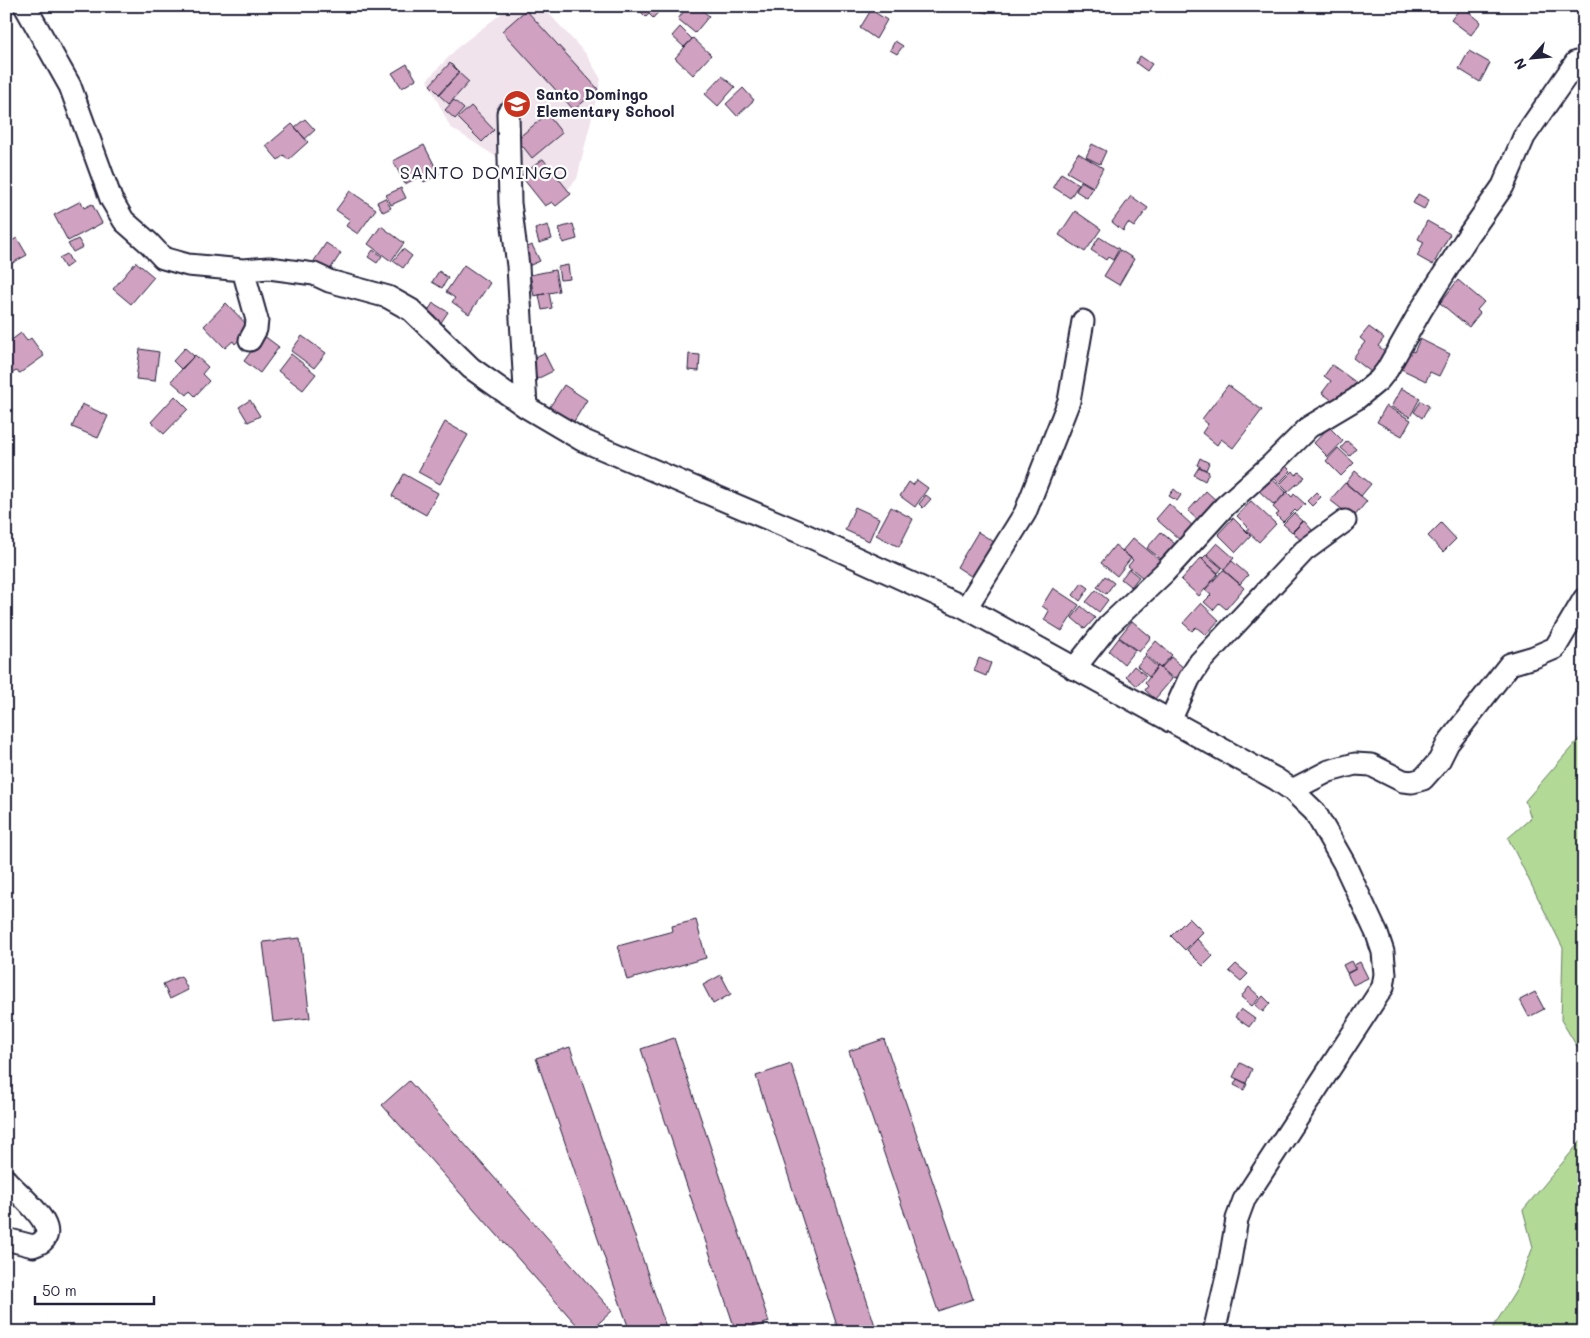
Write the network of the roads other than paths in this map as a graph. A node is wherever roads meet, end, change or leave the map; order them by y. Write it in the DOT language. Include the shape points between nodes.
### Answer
graph roads {
  1 [pos="25,6"];
  2 [pos="1576,62"];
  3 [pos="508,113"];
  4 [pos="243,270"];
  5 [pos="1084,321"];
  6 [pos="250,340"];
  7 [pos="526,407"];
  8 [pos="1345,521"];
  9 [pos="1584,600"];
  10 [pos="966,608"];
  11 [pos="1074,669"];
  12 [pos="1170,722"];
  13 [pos="1292,790"];
  14 [pos="6,1180"];
  15 [pos="6,1239"];
  16 [pos="1214,1332"];
  1 -- 4 [label="street" via="70,86 111,199 124,221 163,258 188,265"];
  2 -- 11 [label="street" via="1524,137 1503,186 1421,310 1387,370 1356,399 1308,428 1225,506 1164,573 1108,626"];
  3 -- 7 [label="street" via="510,203 518,266"];
  4 -- 6 [label="street" via="257,320"];
  4 -- 7 [label="street" via="268,268 314,274 388,298 411,310 471,368"];
  5 -- 10 [label="street" via="1069,401 1025,513"];
  7 -- 10 [label="street" via="582,440"];
  8 -- 12 [label="street" via="1304,551 1200,662 1189,678"];
  9 -- 13 [label="street" via="1555,648 1510,664 1448,743 1439,761 1422,779 1403,781 1371,765 1355,764 1329,771"];
  10 -- 11 [label="street"];
  11 -- 12 [label="street"];
  12 -- 13 [label="street"];
  13 -- 16 [label="street" via="1315,812 1344,863 1378,934 1385,974 1383,987 1244,1200 1237,1219"];
  14 -- 15 [label="street" via="37,1212 48,1234 45,1241 33,1246"];
}
